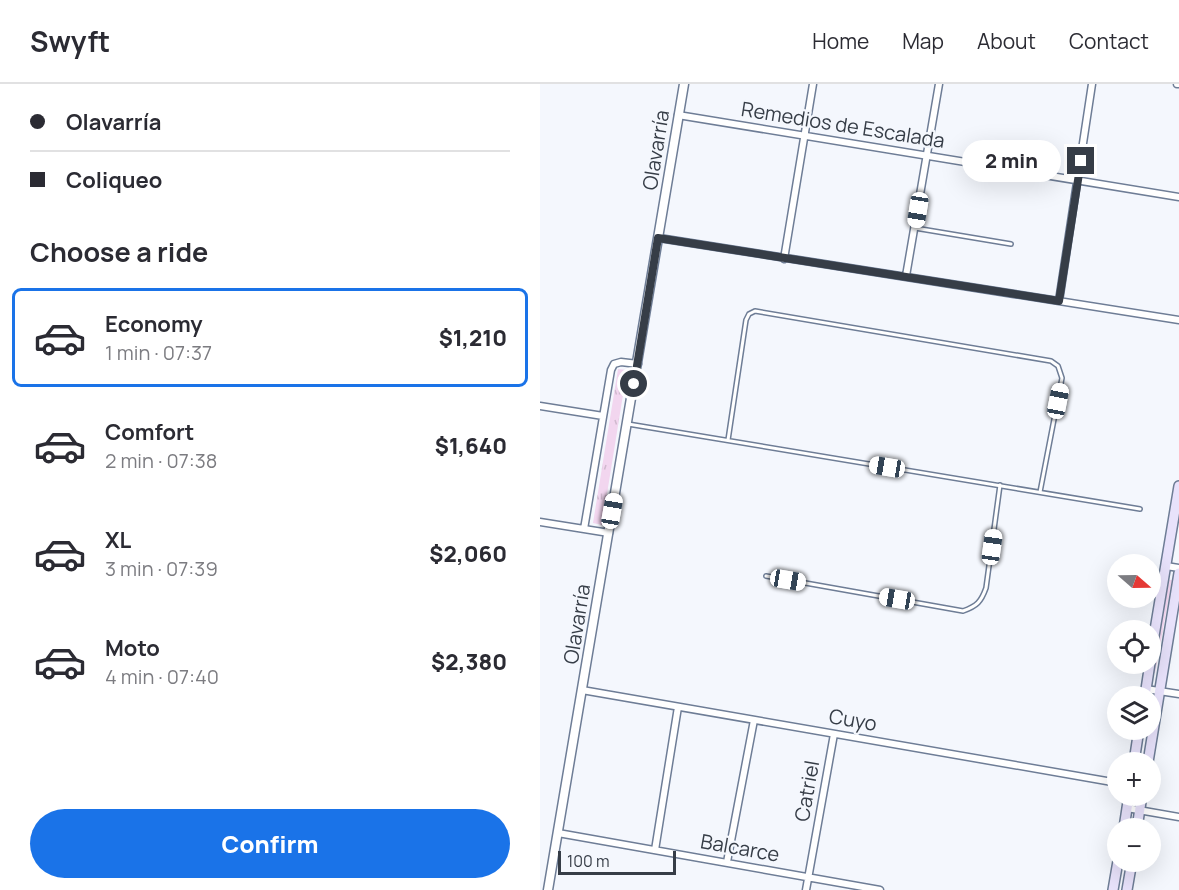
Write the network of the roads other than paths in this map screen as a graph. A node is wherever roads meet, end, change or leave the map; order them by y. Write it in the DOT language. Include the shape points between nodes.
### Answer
graph roads {
  1 [pos="684,84"];
  2 [pos="813,84"];
  3 [pos="939,84"];
  4 [pos="1092,84"];
  5 [pos="678,115"];
  6 [pos="805,136"];
  7 [pos="927,156"];
  8 [pos="1078,181"];
  9 [pos="1179,197"];
  10 [pos="915,228"];
  11 [pos="658,238"];
  12 [pos="1011,244"];
  13 [pos="784,259"];
  14 [pos="906,276"];
  15 [pos="1059,301"];
  16 [pos="1179,320"];
  17 [pos="638,364"];
  18 [pos="540,406"];
  19 [pos="603,416"];
  20 [pos="628,424"];
  21 [pos="728,440"];
  22 [pos="1000,485"];
  23 [pos="1179,486"];
  24 [pos="1040,492"];
  25 [pos="1140,509"];
  26 [pos="540,522"];
  27 [pos="584,529"];
  28 [pos="609,533"];
  29 [pos="1166,566"];
  30 [pos="1179,568"];
  31 [pos="1179,573"];
  32 [pos="766,576"];
  33 [pos="1157,620"];
  34 [pos="1161,686"];
  35 [pos="582,690"];
  36 [pos="1161,691"];
  37 [pos="1179,694"];
  38 [pos="678,707"];
  39 [pos="754,720"];
  40 [pos="834,734"];
  41 [pos="1107,781"];
  42 [pos="1141,806"];
  43 [pos="1127,808"];
  44 [pos="1140,810"];
  45 [pos="1179,817"];
  46 [pos="1126,818"];
  47 [pos="1139,818"];
  48 [pos="558,833"];
  49 [pos="655,850"];
  50 [pos="727,862"];
  51 [pos="1116,872"];
  52 [pos="1130,872"];
  53 [pos="809,878"];
  54 [pos="548,890"];
  55 [pos="806,890"];
  56 [pos="880,890"];
  57 [pos="1113,890"];
  58 [pos="1127,890"];
  1 -- 5 [label="street, Olavarría"];
  2 -- 6 [label="street"];
  3 -- 7 [label="street"];
  4 -- 8 [label="street"];
  5 -- 6 [label="street, Remedios de Escalada"];
  5 -- 11 [label="street, Olavarría"];
  6 -- 7 [label="street, Remedios de Escalada"];
  6 -- 13 [label="street"];
  7 -- 8 [label="street, Remedios de Escalada"];
  7 -- 10 [label="street"];
  8 -- 9 [label="street, Remedios de Escalada"];
  8 -- 15 [label="street"];
  10 -- 12 [label="lane"];
  10 -- 14 [label="street"];
  11 -- 13 [label="street"];
  11 -- 17 [label="street, Olavarría"];
  13 -- 14 [label="street"];
  14 -- 15 [label="street"];
  15 -- 16 [label="street"];
  17 -- 19 [label="street" via="614,364"];
  17 -- 20 [label="street, Olavarría"];
  18 -- 19 [label="street"];
  19 -- 27 [label="street"];
  20 -- 21 [label="lane"];
  20 -- 28 [label="street, Olavarría"];
  21 -- 22 [label="lane"];
  21 -- 24 [label="lane" via="749,314 777,314 1051,361 1058,366 1062,378"];
  22 -- 24 [label="lane"];
  22 -- 32 [label="lane" via="986,588 976,607 963,610"];
  23 -- 29 [label="main road"];
  24 -- 25 [label="lane"];
  26 -- 27 [label="street"];
  27 -- 28 [label="street"];
  28 -- 35 [label="street, Olavarría"];
  29 -- 30 [label="street"];
  29 -- 33 [label="main road"];
  31 -- 34 [label="main road"];
  35 -- 38 [label="street, Cuyo"];
  35 -- 48 [label="street, Olavarría"];
  36 -- 37 [label="street"];
  38 -- 39 [label="street, Cuyo"];
  38 -- 49 [label="street"];
  39 -- 40 [label="street, Cuyo"];
  39 -- 50 [label="street"];
  40 -- 41 [label="street, Cuyo"];
  40 -- 53 [label="street, Catriel"];
  42 -- 44 [label="main road"];
  43 -- 44 [label="street"];
  43 -- 46 [label="main road"];
  44 -- 45 [label="street"];
  44 -- 47 [label="main road"];
  48 -- 49 [label="street, Balcarce"];
  48 -- 54 [label="street, Olavarría"];
  49 -- 50 [label="street, Balcarce"];
  50 -- 53 [label="street, Balcarce"];
  51 -- 57 [label="main road"];
  52 -- 58 [label="main road"];
  53 -- 55 [label="street, Catriel"];
  53 -- 56 [label="street, Balcarce"];
}
